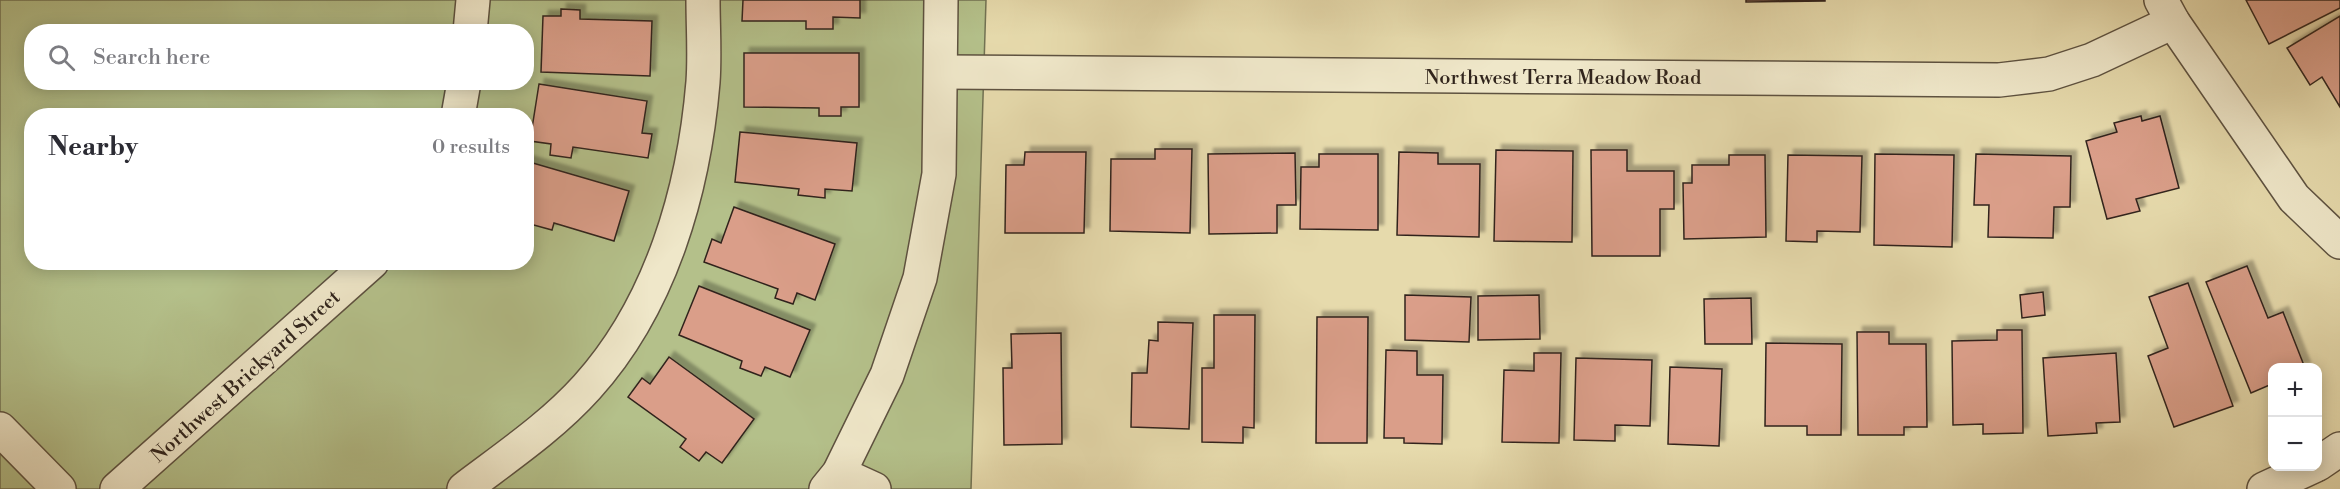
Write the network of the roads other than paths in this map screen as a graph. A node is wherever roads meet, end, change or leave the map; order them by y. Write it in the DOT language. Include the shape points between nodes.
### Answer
graph roads {
  1 [pos="473,0"];
  2 [pos="703,0"];
  3 [pos="941,0"];
  4 [pos="2167,11"];
  5 [pos="471,24"];
  6 [pos="942,72"];
  7 [pos="463,90"];
  8 [pos="459,108"];
  9 [pos="2340,242"];
  10 [pos="363,270"];
  11 [pos="0,429"];
  12 [pos="2340,449"];
  13 [pos="2322,461"];
  14 [pos="2302,471"];
  15 [pos="833,481"];
  16 [pos="59,489"];
  17 [pos="117,489"];
  18 [pos="464,489"];
  19 [pos="874,489"];
  20 [pos="2264,489"];
  1 -- 5 [label="street"];
  2 -- 18 [label="street" via="703,80 694,152 675,228 648,294 618,350 586,388 551,423"];
  3 -- 6 [label="street"];
  4 -- 6 [label="street, Northwest Terra Meadow Road" via="2092,60 2049,74 1999,80"];
  4 -- 9 [label="street" via="2294,198"];
  6 -- 15 [label="street" via="939,174 920,278 887,375"];
  7 -- 8 [label="street"];
  10 -- 17 [label="street, Northwest Brickyard Street"];
  11 -- 16 [label="street"];
  12 -- 13 [label="street"];
  14 -- 20 [label="street"];
  15 -- 19 [label="street"];
}
